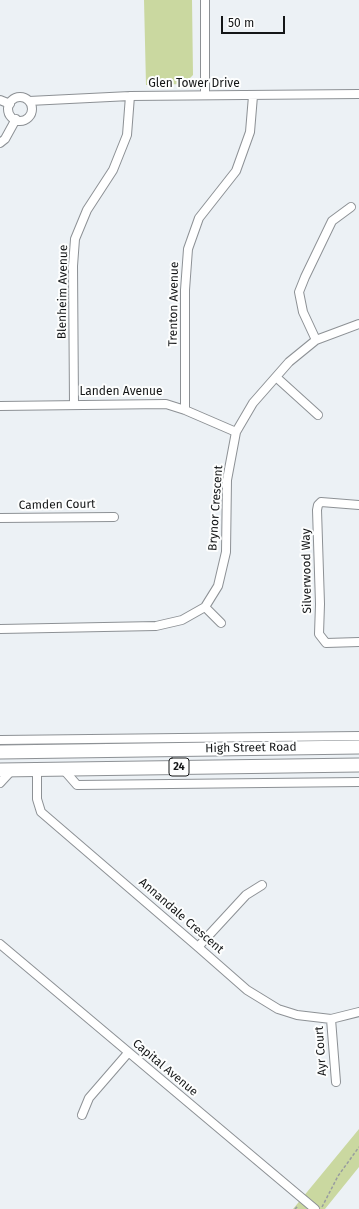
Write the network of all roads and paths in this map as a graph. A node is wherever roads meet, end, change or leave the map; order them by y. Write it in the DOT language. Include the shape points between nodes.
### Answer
graph roads {
  1 [pos="205,0"];
  2 [pos="359,94"];
  3 [pos="130,96"];
  4 [pos="205,96"];
  5 [pos="253,96"];
  6 [pos="0,100"];
  7 [pos="29,101"];
  8 [pos="10,104"];
  9 [pos="16,119"];
  10 [pos="0,143"];
  11 [pos="351,207"];
  12 [pos="359,324"];
  13 [pos="316,340"];
  14 [pos="276,377"];
  15 [pos="74,404"];
  16 [pos="0,406"];
  17 [pos="185,410"];
  18 [pos="318,415"];
  19 [pos="236,432"];
  20 [pos="359,505"];
  21 [pos="114,517"];
  22 [pos="0,518"];
  23 [pos="205,607"];
  24 [pos="222,623"];
  25 [pos="0,629"];
  26 [pos="359,642"];
  27 [pos="359,736"];
  28 [pos="0,740"];
  29 [pos="359,747"];
  30 [pos="0,752"];
  31 [pos="359,765"];
  32 [pos="37,769"];
  33 [pos="63,769"];
  34 [pos="6,770"];
  35 [pos="359,782"];
  36 [pos="0,783"];
  37 [pos="262,884"];
  38 [pos="0,944"];
  39 [pos="198,947"];
  40 [pos="359,1012"];
  41 [pos="331,1019"];
  42 [pos="128,1053"];
  43 [pos="336,1082"];
  44 [pos="82,1115"];
  45 [pos="359,1147"];
  46 [pos="315,1209"];
  47 [pos="321,1209"];
  1 -- 4 [label="street"];
  2 -- 5 [label="street, Glen Tower Drive"];
  3 -- 4 [label="street, Glen Tower Drive"];
  3 -- 7 [label="street, Glen Tower Drive"];
  3 -- 15 [label="street, Blenheim Avenue" via="127,136 113,170 87,210 76,239 73,266"];
  4 -- 5 [label="street, Glen Tower Drive"];
  5 -- 17 [label="street, Trenton Avenue" via="250,132 236,171 199,218 188,249 185,290"];
  6 -- 8 [label="street"];
  7 -- 8 [label="street" via="18,97"];
  7 -- 9 [label="street" via="32,108 29,116 22,120"];
  8 -- 9 [label="street" via="10,114"];
  9 -- 10 [label="street"];
  11 -- 13 [label="street" via="332,221 299,292 303,312"];
  12 -- 13 [label="street, Brynor Crescent"];
  13 -- 14 [label="street, Brynor Crescent" via="288,362"];
  14 -- 18 [label="street"];
  14 -- 19 [label="street, Brynor Crescent" via="253,403"];
  15 -- 16 [label="street, Landen Avenue"];
  15 -- 17 [label="street, Landen Avenue" via="166,404"];
  17 -- 19 [label="street, Landen Avenue"];
  19 -- 23 [label="street, Brynor Crescent" via="227,480 226,552 218,586"];
  20 -- 26 [label="street, Silverwood Way" via="321,502 318,510 319,634 326,643"];
  21 -- 22 [label="street, Camden Court"];
  23 -- 24 [label="street"];
  23 -- 25 [label="street, Brynor Crescent" via="182,620 156,626"];
  27 -- 28 [label="street, High Street Road"];
  29 -- 30 [label="main road, High Street Road / 24"];
  31 -- 33 [label="main road, High Street Road / 24"];
  32 -- 33 [label="main road, High Street Road / 24"];
  32 -- 34 [label="main road, High Street Road / 24"];
  32 -- 39 [label="street, Annandale Crescent" via="37,799 41,812"];
  33 -- 35 [label="street" via="77,785"];
  34 -- 36 [label="street, High Street Road"];
  37 -- 39 [label="street" via="246,895"];
  38 -- 42 [label="street, Capital Avenue"];
  39 -- 41 [label="street, Annandale Crescent" via="247,990 278,1009 297,1015"];
  40 -- 41 [label="street, Annandale Crescent"];
  41 -- 43 [label="street, Ayr Court"];
  42 -- 44 [label="street" via="90,1098"];
  42 -- 46 [label="street, Capital Avenue"];
  45 -- 47 [label="path" via="338,1176"];
}
